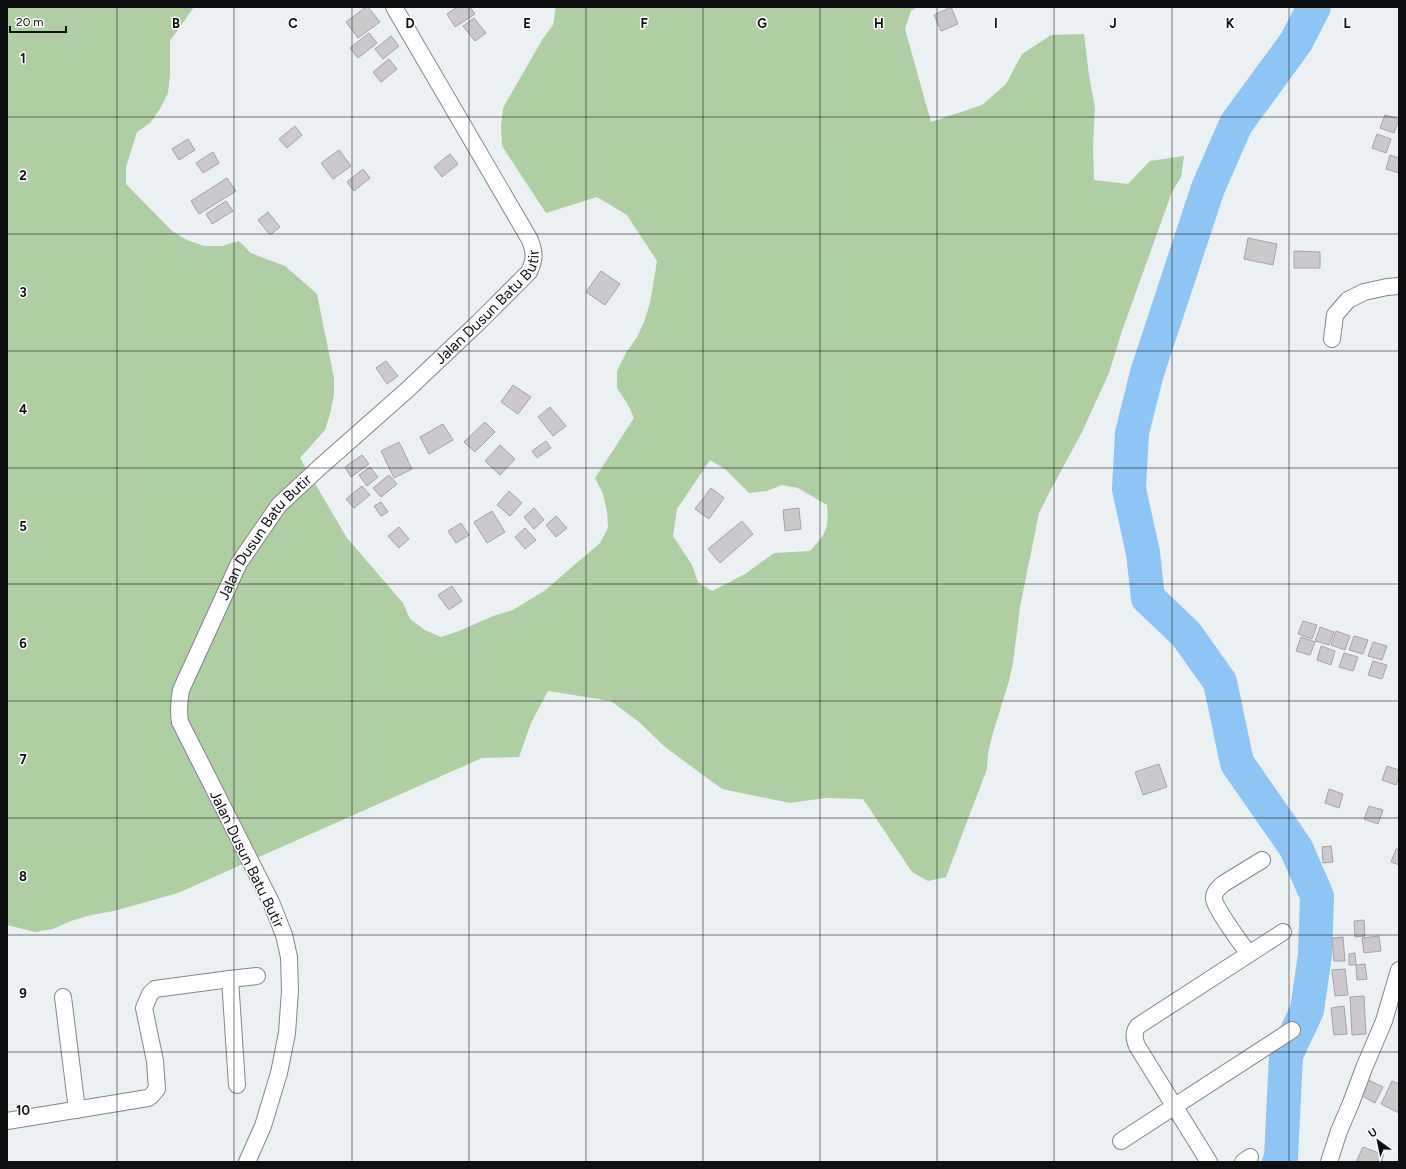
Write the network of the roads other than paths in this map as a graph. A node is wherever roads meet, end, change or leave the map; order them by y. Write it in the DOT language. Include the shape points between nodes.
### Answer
graph roads {
  1 [pos="394,7"];
  2 [pos="1399,286"];
  3 [pos="1332,339"];
  4 [pos="1262,860"];
  5 [pos="1283,932"];
  6 [pos="1249,954"];
  7 [pos="1399,970"];
  8 [pos="257,976"];
  9 [pos="230,979"];
  10 [pos="63,997"];
  11 [pos="1292,1030"];
  12 [pos="237,1085"];
  13 [pos="1175,1106"];
  14 [pos="77,1110"];
  15 [pos="7,1121"];
  16 [pos="1122,1141"];
  17 [pos="247,1162"];
  18 [pos="1209,1162"];
  19 [pos="1329,1162"];
  1 -- 17 [label="street, Jalan Dusun Batu Butir" via="530,240 534,255 529,272 481,320 279,505 239,563 181,690 178,711 180,722 271,902 284,935 288,956 290,991 287,1033 279,1074 263,1126"];
  2 -- 3 [label="street" via="1364,292 1348,300 1335,316"];
  4 -- 6 [label="street" via="1223,884 1214,894 1215,904"];
  5 -- 6 [label="street"];
  6 -- 13 [label="street" via="1136,1029 1134,1038 1137,1046"];
  7 -- 19 [label="street" via="1384,1021"];
  8 -- 9 [label="street"];
  9 -- 12 [label="street"];
  9 -- 14 [label="street" via="155,990 150,994 144,1008 155,1061 157,1089 148,1098"];
  10 -- 14 [label="street"];
  11 -- 13 [label="street"];
  13 -- 16 [label="street"];
  13 -- 18 [label="street"];
  14 -- 15 [label="street"];
}
